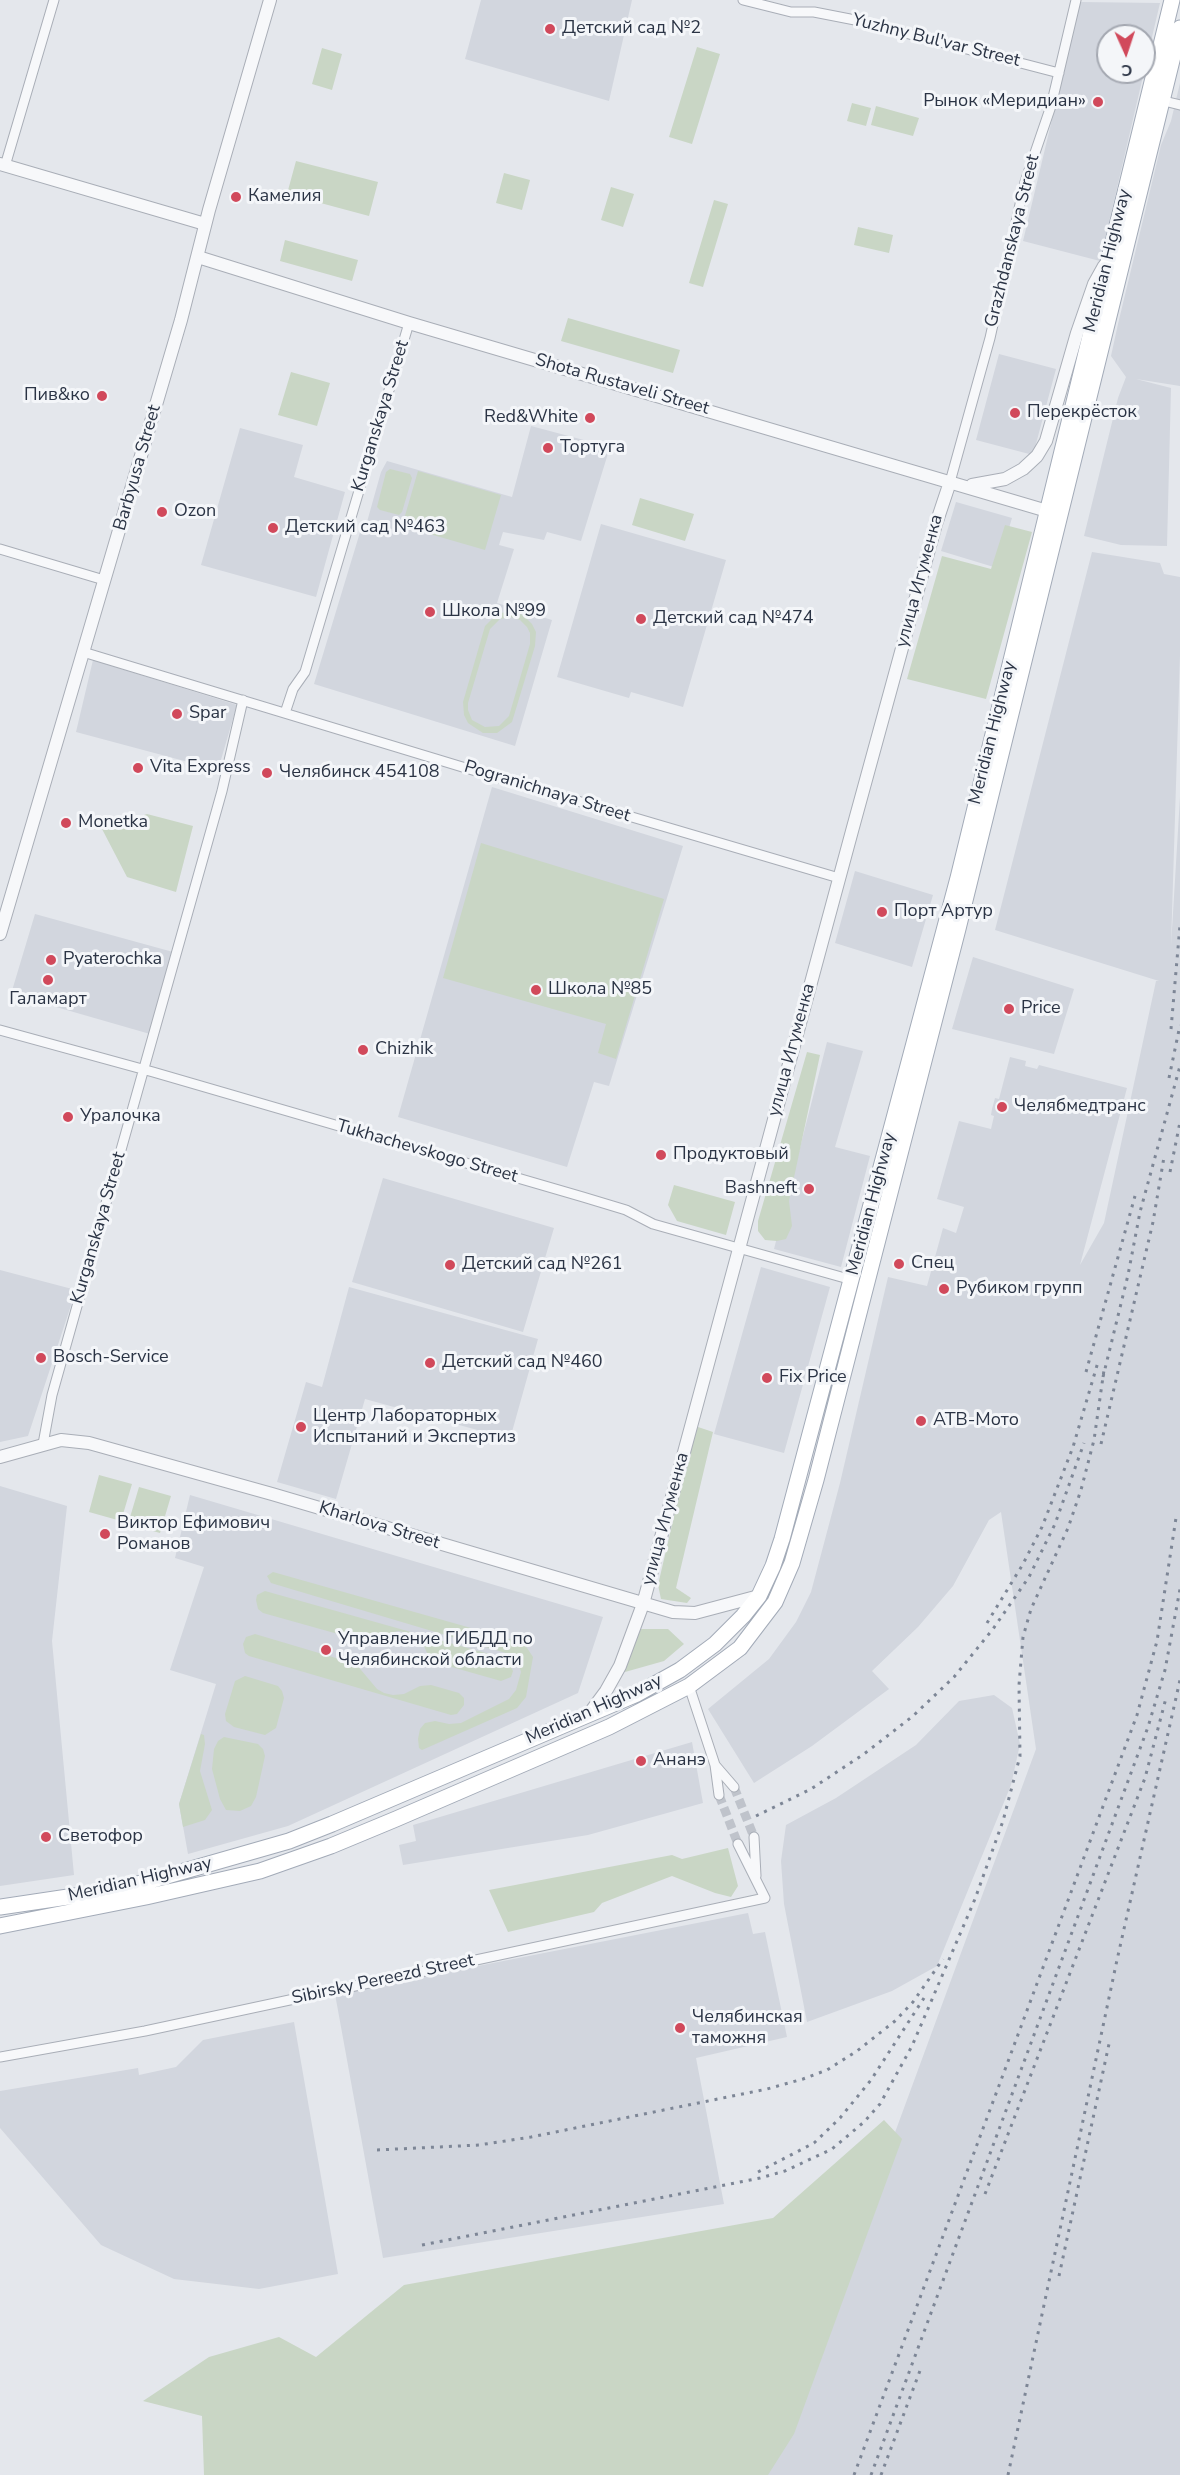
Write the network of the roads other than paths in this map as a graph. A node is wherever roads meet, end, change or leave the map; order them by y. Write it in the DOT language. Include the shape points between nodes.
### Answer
graph roads {
  1 [pos="54,0"];
  2 [pos="270,0"];
  3 [pos="742,0"];
  4 [pos="1076,0"];
  5 [pos="1172,0"];
  6 [pos="1180,28"];
  7 [pos="1059,73"];
  8 [pos="1164,101"];
  9 [pos="1180,105"];
  10 [pos="2,165"];
  11 [pos="205,225"];
  12 [pos="198,258"];
  13 [pos="1108,258"];
  14 [pos="409,323"];
  15 [pos="956,484"];
  16 [pos="1054,513"];
  17 [pos="0,549"];
  18 [pos="104,580"];
  19 [pos="83,652"];
  20 [pos="243,700"];
  21 [pos="285,713"];
  22 [pos="839,878"];
  23 [pos="0,934"];
  24 [pos="0,1030"];
  25 [pos="144,1069"];
  26 [pos="739,1248"];
  27 [pos="852,1280"];
  28 [pos="43,1444"];
  29 [pos="17,1451"];
  30 [pos="0,1457"];
  31 [pos="0,1463"];
  32 [pos="759,1596"];
  33 [pos="643,1604"];
  34 [pos="688,1686"];
  35 [pos="589,1714"];
  36 [pos="715,1765"];
  37 [pos="734,1787"];
  38 [pos="719,1795"];
  39 [pos="754,1837"];
  40 [pos="738,1844"];
  41 [pos="756,1879"];
  42 [pos="0,1907"];
  43 [pos="0,1926"];
  44 [pos="0,2057"];
  1 -- 10 [label="street"];
  2 -- 11 [label="street, Barbyusa Street"];
  3 -- 7 [label="street, Yuzhny Bul'var Street" via="790,12 855,20"];
  4 -- 7 [label="street, Grazhdanskaya Street"];
  5 -- 13 [label="main road, Meridian Highway"];
  6 -- 8 [label="main road, Meridian Highway"];
  7 -- 15 [label="street, Grazhdanskaya Street" via="1025,182"];
  8 -- 9 [label="street"];
  8 -- 16 [label="main road, Meridian Highway"];
  10 -- 11 [label="street"];
  11 -- 12 [label="street, Barbyusa Street"];
  12 -- 14 [label="street, Shota Rustaveli Street"];
  12 -- 18 [label="street, Barbyusa Street"];
  13 -- 15 [label="street" via="1094,284 1046,441 1037,456 1005,479 984,485"];
  13 -- 16 [label="main road, Meridian Highway"];
  14 -- 15 [label="street, Shota Rustaveli Street"];
  14 -- 21 [label="street, Kurganskaya Street" via="305,672 293,689"];
  15 -- 16 [label="street, Shota Rustaveli Street"];
  15 -- 22 [label="street, улица Игуменка" via="941,507"];
  16 -- 27 [label="main road, Meridian Highway"];
  16 -- 34 [label="main road, Meridian Highway" via="970,883 792,1563 775,1602 740,1648"];
  17 -- 18 [label="street"];
  18 -- 19 [label="street, Barbyusa Street"];
  19 -- 20 [label="street, Pogranichnaya Street"];
  19 -- 23 [label="street, Barbyusa Street"];
  20 -- 21 [label="street, Pogranichnaya Street"];
  20 -- 25 [label="street, Kurganskaya Street" via="222,791"];
  21 -- 22 [label="street, Pogranichnaya Street"];
  22 -- 26 [label="street, улица Игуменка"];
  24 -- 25 [label="street, Tukhachevskogo Street"];
  25 -- 26 [label="street, Tukhachevskogo Street" via="626,1210 652,1224"];
  25 -- 28 [label="street, Kurganskaya Street" via="52,1395"];
  26 -- 27 [label="street, Tukhachevskogo Street"];
  26 -- 33 [label="street, улица Игуменка"];
  27 -- 32 [label="main road, Meridian Highway" via="782,1539"];
  28 -- 29 [label="street, Kharlova Street"];
  28 -- 33 [label="street, Kharlova Street" via="75,1440 100,1446"];
  29 -- 30 [label="street, Kharlova Street"];
  29 -- 31 [label="street"];
  32 -- 33 [label="street, Kharlova Street" via="695,1613"];
  32 -- 35 [label="main road, Meridian Highway" via="715,1644 680,1670"];
  33 -- 35 [label="street, улица Игуменка" via="620,1666"];
  34 -- 36 [label="street"];
  34 -- 43 [label="main road, Meridian Highway" via="609,1726 310,1853 209,1884"];
  35 -- 42 [label="main road, Meridian Highway" via="289,1840 146,1882"];
  36 -- 37 [label="street"];
  36 -- 38 [label="street"];
  39 -- 41 [label="street"];
  40 -- 41 [label="street"];
  41 -- 44 [label="street, Sibirsky Pereezd Street" via="765,1898 145,2031"];
}
